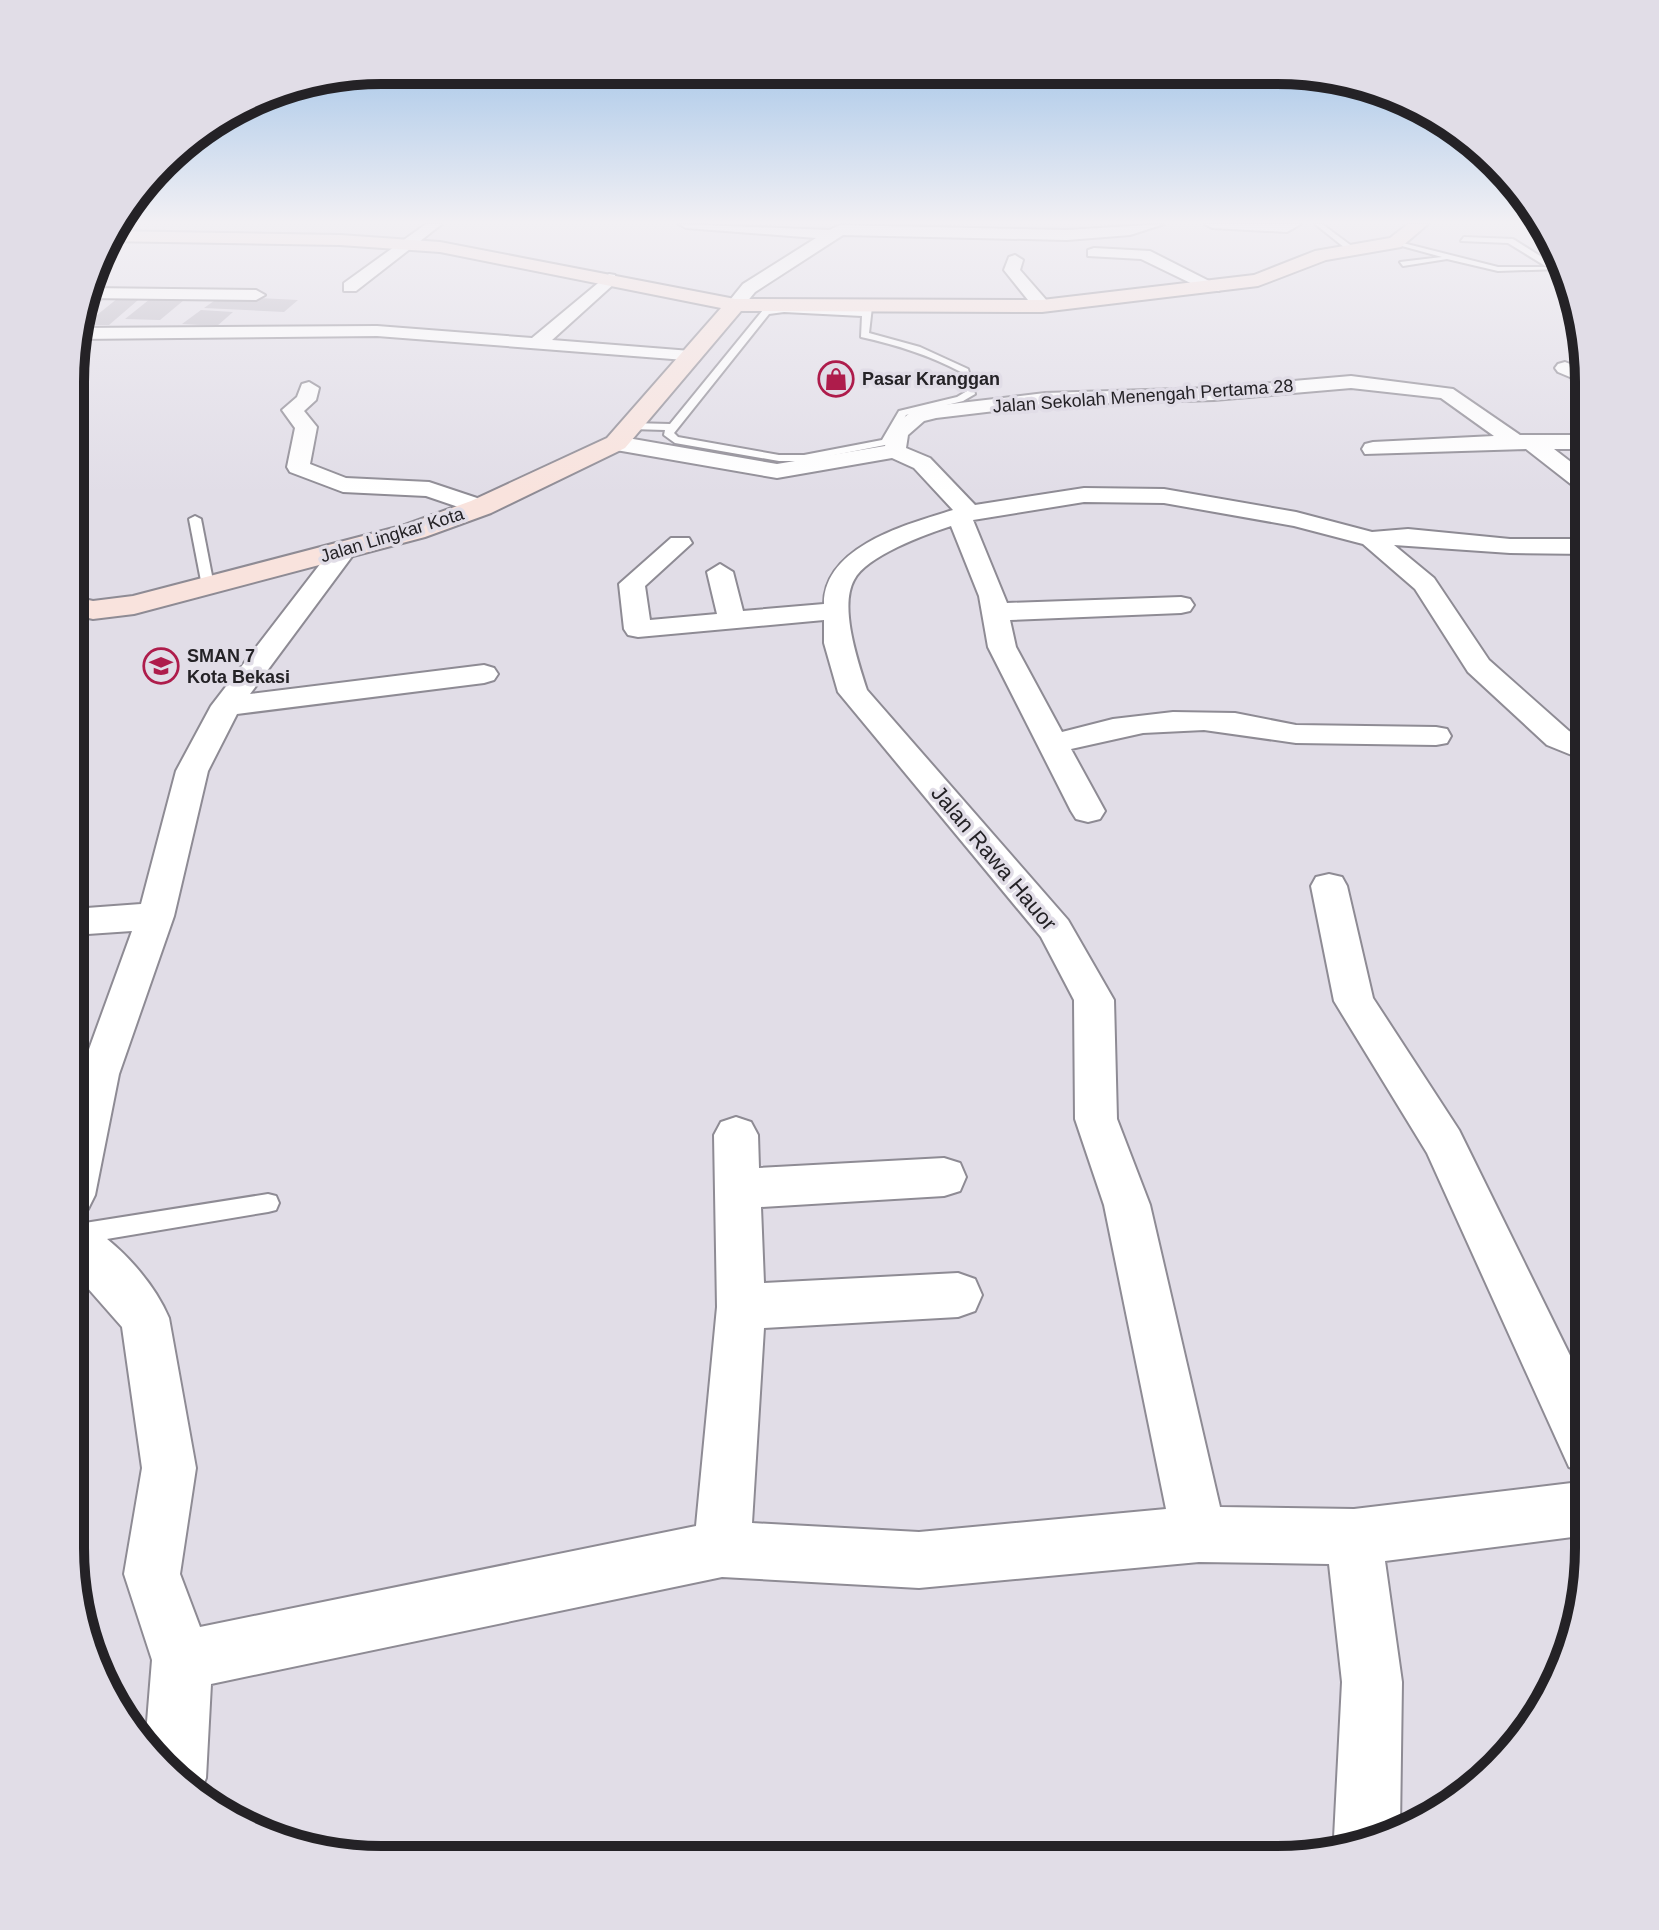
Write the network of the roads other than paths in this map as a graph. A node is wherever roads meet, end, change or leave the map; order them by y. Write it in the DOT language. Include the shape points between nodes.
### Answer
graph roads {
  1 [pos="175,314"];
  2 [pos="273,314"];
  3 [pos="358,314"];
  4 [pos="570,314"];
  5 [pos="738,314"];
  6 [pos="765,314"];
  7 [pos="867,314"];
  8 [pos="741,315"];
  9 [pos="340,331"];
  10 [pos="254,332"];
  11 [pos="151,333"];
  12 [pos="88,334"];
  13 [pos="537,344"];
  14 [pos="691,357"];
  15 [pos="1565,368"];
  16 [pos="1574,372"];
  17 [pos="309,388"];
  18 [pos="672,427"];
  19 [pos="624,435"];
  20 [pos="1524,442"];
  21 [pos="1575,442"];
  22 [pos="1373,449"];
  23 [pos="895,451"];
  24 [pos="1575,477"];
  25 [pos="481,507"];
  26 [pos="964,515"];
  27 [pos="195,519"];
  28 [pos="1372,539"];
  29 [pos="680,543"];
  30 [pos="1575,547"];
  31 [pos="343,551"];
  32 [pos="720,572"];
  33 [pos="208,586"];
  34 [pos="1181,605"];
  35 [pos="84,608"];
  36 [pos="837,611"];
  37 [pos="996,612"];
  38 [pos="732,620"];
  39 [pos="484,674"];
  40 [pos="226,706"];
  41 [pos="1436,736"];
  42 [pos="1053,744"];
  43 [pos="1575,746"];
  44 [pos="1088,811"];
  45 [pos="1329,886"];
  46 [pos="156,916"];
  47 [pos="84,921"];
  48 [pos="736,1135"];
  49 [pos="84,1139"];
  50 [pos="944,1177"];
  51 [pos="738,1189"];
  52 [pos="268,1203"];
  53 [pos="84,1235"];
  54 [pos="84,1249"];
  55 [pos="958,1295"];
  56 [pos="741,1307"];
  57 [pos="1575,1420"];
  58 [pos="1575,1510"];
  59 [pos="1199,1534"];
  60 [pos="1354,1537"];
  61 [pos="722,1549"];
  62 [pos="182,1660"];
  63 [pos="175,1763"];
  64 [pos="1367,1832"];
  1 -- 11 [label="street"];
  2 -- 10 [label="street"];
  3 -- 9 [label="street"];
  4 -- 13 [label="street"];
  5 -- 8 [label="main road"];
  6 -- 8 [label="main road"];
  7 -- 18 [label="lane" via="864,335 934,354 965,371 972,392 902,413 886,442 804,458 675,440 668,433"];
  8 -- 14 [label="main road, Jalan Lingkar Kota"];
  8 -- 18 [label="lane"];
  9 -- 10 [label="street"];
  9 -- 13 [label="street"];
  10 -- 11 [label="street"];
  11 -- 12 [label="street"];
  13 -- 14 [label="street"];
  14 -- 19 [label="main road, Jalan Lingkar Kota"];
  15 -- 16 [label="street"];
  17 -- 25 [label="street" via="306,400 292,410 306,427 298,467 343,485 429,489"];
  18 -- 19 [label="lane"];
  19 -- 23 [label="street" via="777,471"];
  19 -- 25 [label="main road, Jalan Lingkar Kota"];
  20 -- 21 [label="street"];
  20 -- 22 [label="street"];
  20 -- 23 [label="street, Jalan Sekolah Menengah Pertama 28" via="1446,393 1351,382 1214,394 1045,399 934,412 917,417 898,433"];
  20 -- 24 [label="street"];
  23 -- 26 [label="street" via="922,463"];
  25 -- 31 [label="main road, Jalan Lingkar Kota"];
  26 -- 28 [label="street" via="1084,495 1164,496 1296,519"];
  26 -- 36 [label="street, Jalan Rawa Hauor" via="898,535 843,573"];
  26 -- 37 [label="street"];
  27 -- 33 [label="lane"];
  28 -- 30 [label="street" via="1408,536"];
  28 -- 43 [label="street" via="1425,584 1478,666 1558,738"];
  29 -- 38 [label="street" via="632,584 640,641"];
  31 -- 33 [label="main road, Jalan Lingkar Kota"];
  31 -- 40 [label="street"];
  32 -- 38 [label="street"];
  33 -- 35 [label="main road, Jalan Lingkar Kota" via="134,605"];
  34 -- 37 [label="street"];
  36 -- 38 [label="street"];
  36 -- 59 [label="street, Jalan Rawa Hauor" via="838,643 853,692 1055,929 1094,1000 1096,1119 1127,1205"];
  37 -- 42 [label="street" via="1002,647"];
  39 -- 40 [label="street"];
  40 -- 46 [label="street" via="192,771"];
  41 -- 42 [label="street" via="1296,734 1152,720"];
  42 -- 44 [label="street"];
  45 -- 57 [label="street" via="1354,1001 1444,1143"];
  46 -- 47 [label="street"];
  46 -- 49 [label="street" via="98,1074"];
  48 -- 51 [label="street"];
  50 -- 51 [label="street"];
  51 -- 56 [label="street"];
  52 -- 53 [label="lane"];
  54 -- 62 [label="street" via="145,1318 169,1468 152,1574"];
  55 -- 56 [label="street"];
  56 -- 61 [label="street"];
  58 -- 60 [label="street"];
  59 -- 60 [label="street"];
  59 -- 61 [label="street" via="919,1560"];
  60 -- 64 [label="street" via="1372,1682"];
  61 -- 62 [label="street"];
  62 -- 63 [label="street"];
}
